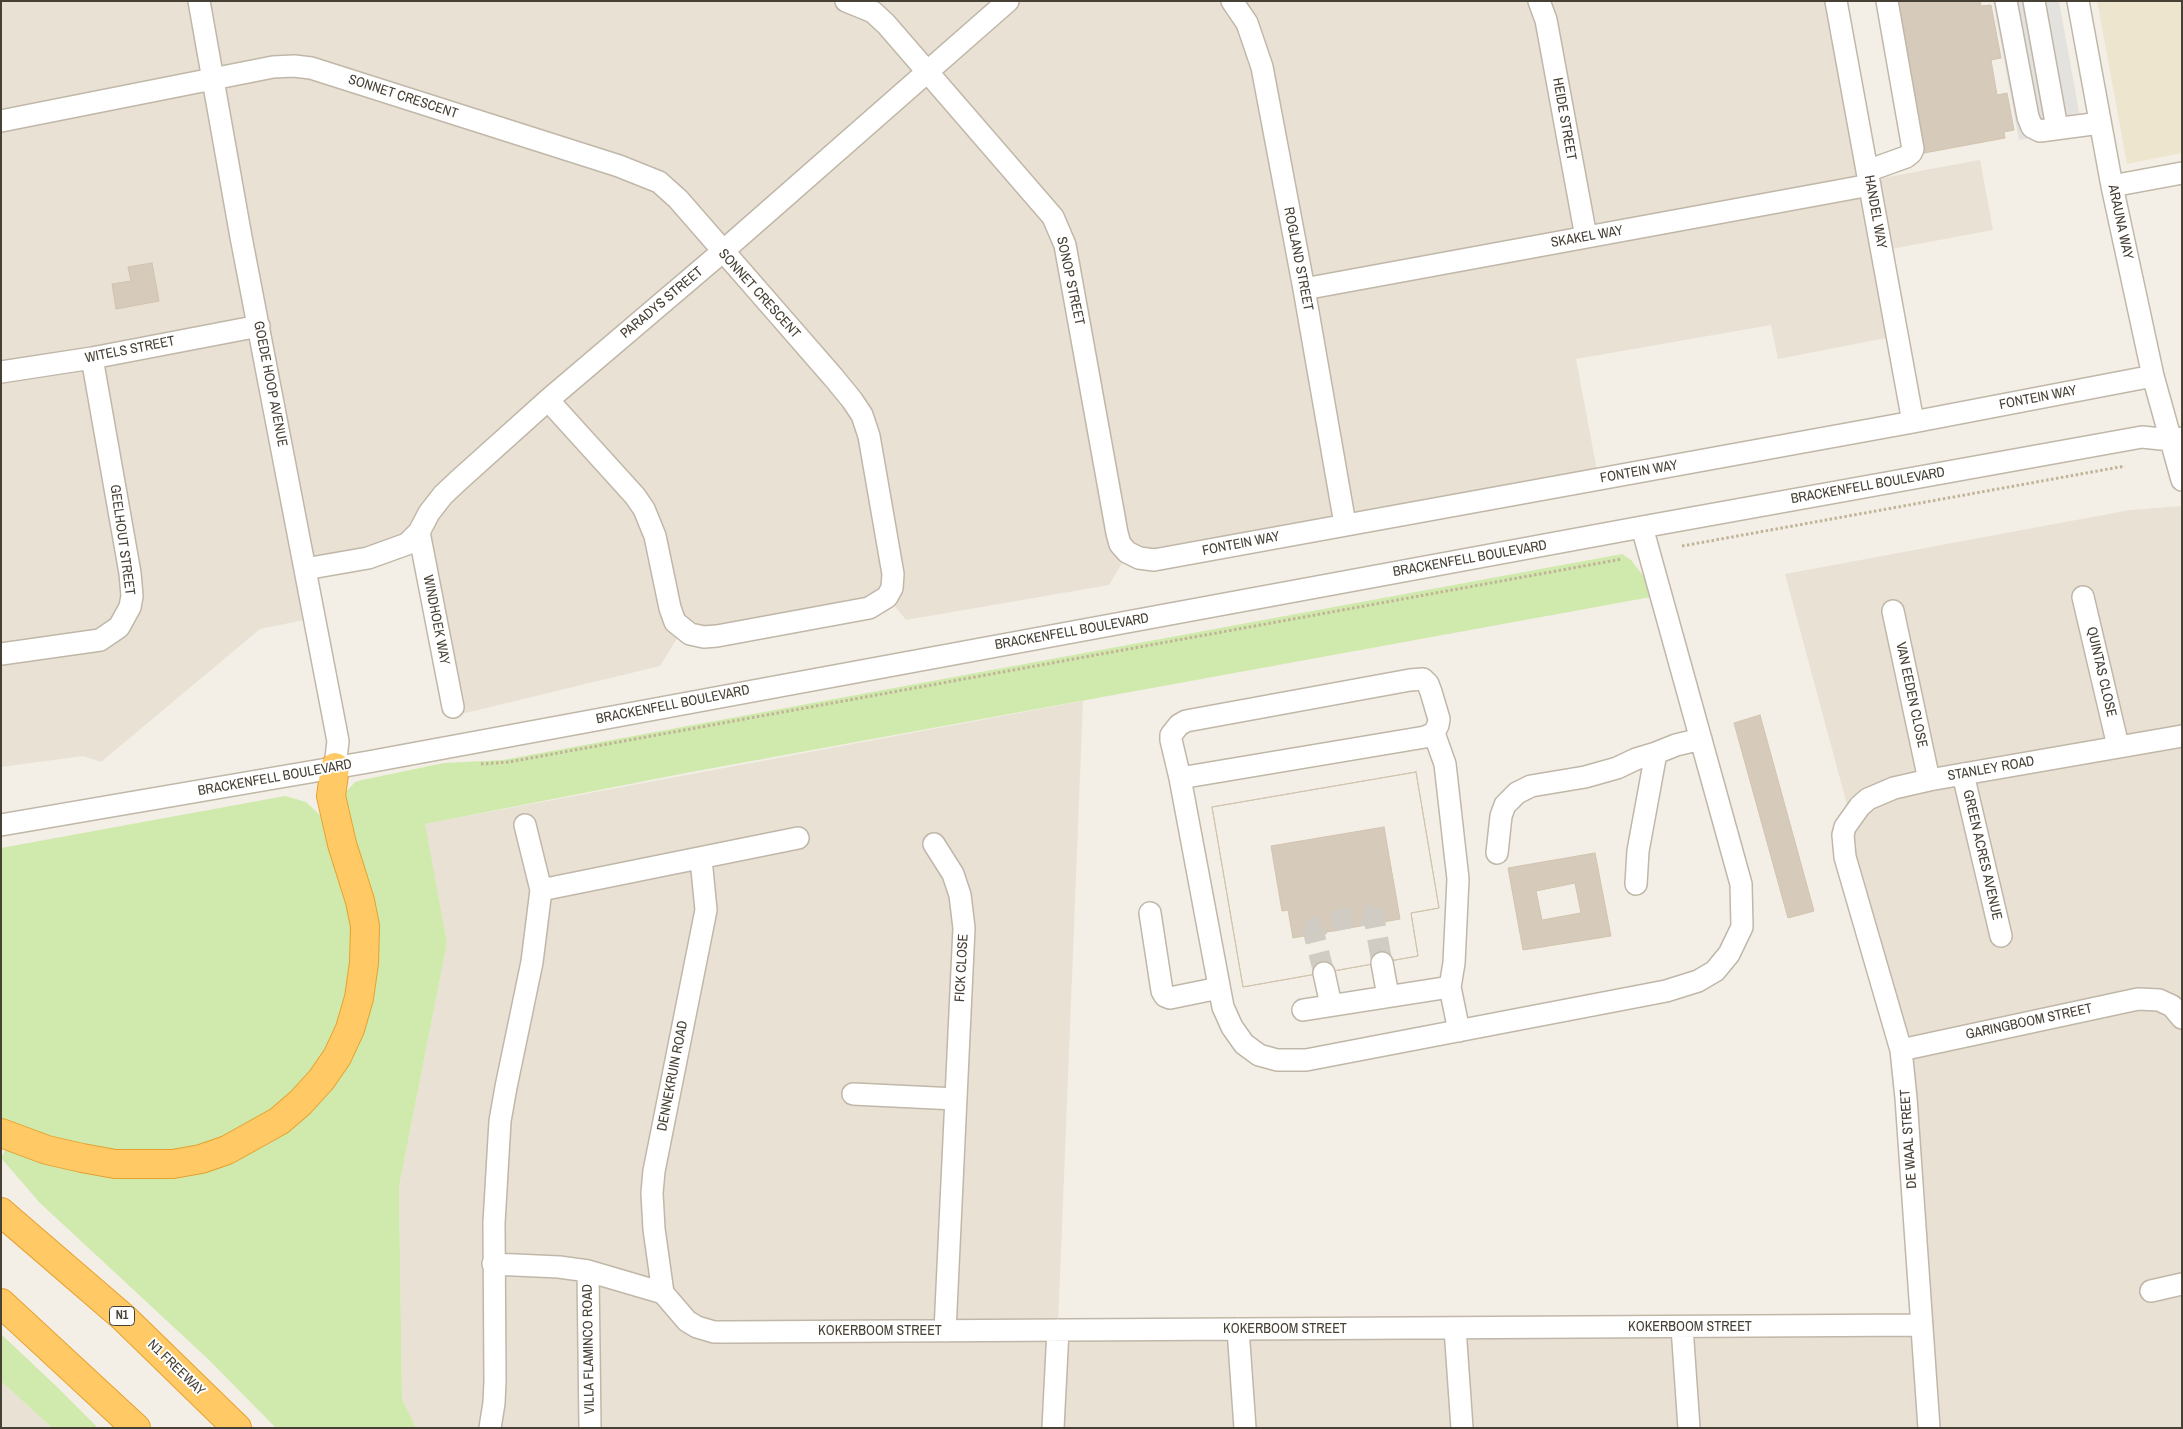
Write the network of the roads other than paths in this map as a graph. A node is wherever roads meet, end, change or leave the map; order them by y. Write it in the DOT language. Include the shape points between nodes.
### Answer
graph roads {
  1 [pos="199,1"];
  2 [pos="846,1"];
  3 [pos="1008,1"];
  4 [pos="1232,1"];
  5 [pos="1539,1"];
  6 [pos="1836,1"];
  7 [pos="1887,1"];
  8 [pos="2006,1"];
  9 [pos="2034,1"];
  10 [pos="2078,1"];
  11 [pos="928,71"];
  12 [pos="214,79"];
  13 [pos="1,121"];
  14 [pos="2100,123"];
  15 [pos="2057,128"];
  16 [pos="2182,173"];
  17 [pos="1868,178"];
  18 [pos="2112,186"];
  19 [pos="1586,237"];
  20 [pos="722,252"];
  21 [pos="1304,289"];
  22 [pos="259,326"];
  23 [pos="92,358"];
  24 [pos="1,372"];
  25 [pos="2153,376"];
  26 [pos="548,400"];
  27 [pos="1913,422"];
  28 [pos="2175,431"];
  29 [pos="2182,480"];
  30 [pos="1345,524"];
  31 [pos="1642,527"];
  32 [pos="419,532"];
  33 [pos="1127,552"];
  34 [pos="305,569"];
  35 [pos="2084,597"];
  36 [pos="1893,611"];
  37 [pos="1,654"];
  38 [pos="453,707"];
  39 [pos="1434,733"];
  40 [pos="2182,736"];
  41 [pos="1701,739"];
  42 [pos="2118,746"];
  43 [pos="1656,753"];
  44 [pos="335,767"];
  45 [pos="1964,774"];
  46 [pos="1180,778"];
  47 [pos="1929,780"];
  48 [pos="1,824"];
  49 [pos="525,825"];
  50 [pos="798,838"];
  51 [pos="934,844"];
  52 [pos="1497,853"];
  53 [pos="1845,857"];
  54 [pos="701,859"];
  55 [pos="1636,884"];
  56 [pos="541,890"];
  57 [pos="1150,913"];
  58 [pos="2001,936"];
  59 [pos="1382,963"];
  60 [pos="1324,973"];
  61 [pos="1450,986"];
  62 [pos="1219,988"];
  63 [pos="1388,996"];
  64 [pos="1331,1005"];
  65 [pos="1303,1010"];
  66 [pos="2182,1018"];
  67 [pos="1459,1031"];
  68 [pos="1901,1050"];
  69 [pos="853,1094"];
  70 [pos="956,1099"];
  71 [pos="1,1133"];
  72 [pos="1,1212"];
  73 [pos="493,1264"];
  74 [pos="588,1271"];
  75 [pos="2182,1284"];
  76 [pos="2151,1291"];
  77 [pos="663,1293"];
  78 [pos="1,1303"];
  79 [pos="1922,1325"];
  80 [pos="1682,1327"];
  81 [pos="1455,1328"];
  82 [pos="1238,1329"];
  83 [pos="1058,1330"];
  84 [pos="945,1331"];
  85 [pos="136,1428"];
  86 [pos="237,1428"];
  87 [pos="490,1428"];
  88 [pos="590,1428"];
  89 [pos="1053,1428"];
  90 [pos="1245,1428"];
  91 [pos="1462,1428"];
  92 [pos="1689,1428"];
  93 [pos="1929,1428"];
  1 -- 12 [label="street, GOEDE HOOP AVENUE"];
  2 -- 11 [label="street, SONOP STREET" via="873,12"];
  3 -- 11 [label="street, PARADYS STREET"];
  4 -- 21 [label="street, ROGLAND STREET" via="1248,23 1262,67"];
  5 -- 19 [label="street, HEIDE STREET" via="1546,20"];
  6 -- 17 [label="street, HANDEL WAY"];
  7 -- 17 [label="street, SKAKEL WAY" via="1913,149 1906,158"];
  8 -- 15 [label="street" via="2029,123 2040,131"];
  9 -- 15 [label="street"];
  10 -- 14 [label="street, ARAUNA WAY"];
  11 -- 20 [label="street, PARADYS STREET"];
  11 -- 33 [label="street, SONOP STREET" via="1043,204 1059,228 1066,245 1113,514 1120,544"];
  12 -- 13 [label="street, SONNET CRESCENT"];
  12 -- 20 [label="street, SONNET CRESCENT" via="273,67 311,68 619,166 659,182 678,199"];
  12 -- 22 [label="street, GOEDE HOOP AVENUE"];
  14 -- 15 [label="street"];
  14 -- 18 [label="street, ARAUNA WAY"];
  16 -- 18 [label="street"];
  17 -- 19 [label="street, SKAKEL WAY"];
  17 -- 27 [label="street, HANDEL WAY"];
  18 -- 25 [label="street, ARAUNA WAY"];
  19 -- 21 [label="street, SKAKEL WAY"];
  20 -- 26 [label="street, PARADYS STREET"];
  20 -- 26 [label="street, SONNET CRESCENT" via="834,378 862,416 869,436 893,574 892,588 887,597 869,608 854,611 717,636 690,634 676,622 670,608 655,536 644,509"];
  21 -- 30 [label="street, ROGLAND STREET"];
  22 -- 23 [label="street, WITELS STREET"];
  22 -- 34 [label="street, GOEDE HOOP AVENUE"];
  23 -- 24 [label="street, WITELS STREET"];
  23 -- 37 [label="street, GEELHOUT STREET" via="130,573 130,607 119,627 100,640"];
  25 -- 27 [label="street, FONTEIN WAY"];
  25 -- 28 [label="street, ARAUNA WAY"];
  26 -- 32 [label="street, PARADYS STREET" via="443,495"];
  27 -- 30 [label="street, FONTEIN WAY"];
  28 -- 29 [label="street"];
  28 -- 31 [label="street, BRACKENFELL BOULEVARD"];
  30 -- 33 [label="street, FONTEIN WAY" via="1154,560"];
  31 -- 41 [label="street"];
  31 -- 44 [label="street, BRACKENFELL BOULEVARD"];
  32 -- 34 [label="street, PARADYS STREET" via="407,544 368,558"];
  32 -- 38 [label="street, WINDHOEK WAY"];
  34 -- 44 [label="street, GOEDE HOOP AVENUE" via="338,741"];
  35 -- 42 [label="street, QUINTAS CLOSE"];
  36 -- 47 [label="street, VAN EEDEN CLOSE"];
  39 -- 46 [label="street"];
  39 -- 46 [label="street" via="1439,719 1428,684 1423,679 1410,680 1186,721 1171,735"];
  39 -- 61 [label="street" via="1445,764 1458,879"];
  40 -- 42 [label="street, STANLEY ROAD"];
  41 -- 43 [label="street"];
  41 -- 67 [label="street" via="1741,884 1742,927 1720,965 1715,971 1685,986"];
  42 -- 45 [label="street, STANLEY ROAD"];
  43 -- 52 [label="street" via="1585,777 1532,786 1517,793 1505,805 1501,816"];
  43 -- 55 [label="street" via="1638,851"];
  44 -- 48 [label="street, BRACKENFELL BOULEVARD"];
  44 -- 71 [label="highway" via="331,796 365,926 364,963 350,1029 337,1057 321,1080 279,1121 226,1150 173,1164 115,1164 47,1150"];
  45 -- 47 [label="street, STANLEY ROAD"];
  45 -- 58 [label="street, GREEN ACRES AVENUE"];
  46 -- 62 [label="street"];
  47 -- 53 [label="street, STANLEY ROAD" via="1878,794 1860,806 1845,827"];
  49 -- 56 [label="street"];
  50 -- 54 [label="street"];
  51 -- 70 [label="street, FICK CLOSE" via="953,874 960,895 964,928"];
  53 -- 68 [label="street, DE WAAL STREET"];
  54 -- 56 [label="street"];
  54 -- 77 [label="street, DENNEKRUIN ROAD" via="706,910 652,1193"];
  56 -- 73 [label="street" via="532,962 503,1101"];
  57 -- 62 [label="street" via="1165,996 1170,998"];
  59 -- 63 [label="street"];
  60 -- 64 [label="street"];
  61 -- 63 [label="street"];
  61 -- 67 [label="street"];
  62 -- 67 [label="street" via="1223,1007 1244,1044 1259,1055 1277,1060 1306,1060"];
  63 -- 64 [label="street"];
  64 -- 65 [label="street"];
  66 -- 68 [label="street, GARINGBOOM STREET" via="2172,1006 2159,1000 2138,999"];
  68 -- 79 [label="street, DE WAAL STREET"];
  69 -- 70 [label="street"];
  70 -- 84 [label="street, FICK CLOSE"];
  72 -- 86 [label="highway, N1 FREEWAY / N1" via="124,1318"];
  73 -- 74 [label="street, VILLA FLAMINCO ROAD"];
  73 -- 87 [label="street" via="495,1381"];
  74 -- 77 [label="street, VILLA FLAMINCO ROAD"];
  74 -- 88 [label="street, VILLA FLAMINCO ROAD"];
  75 -- 76 [label="street"];
  77 -- 84 [label="street, KOKERBOOM STREET" via="687,1321 714,1332"];
  78 -- 85 [label="highway"];
  79 -- 80 [label="street, KOKERBOOM STREET"];
  79 -- 93 [label="street, DE WAAL STREET"];
  80 -- 81 [label="street, KOKERBOOM STREET"];
  80 -- 92 [label="street"];
  81 -- 82 [label="street, KOKERBOOM STREET"];
  81 -- 91 [label="street"];
  82 -- 83 [label="street, KOKERBOOM STREET"];
  82 -- 90 [label="street"];
  83 -- 84 [label="street, KOKERBOOM STREET"];
  83 -- 89 [label="street"];
}
